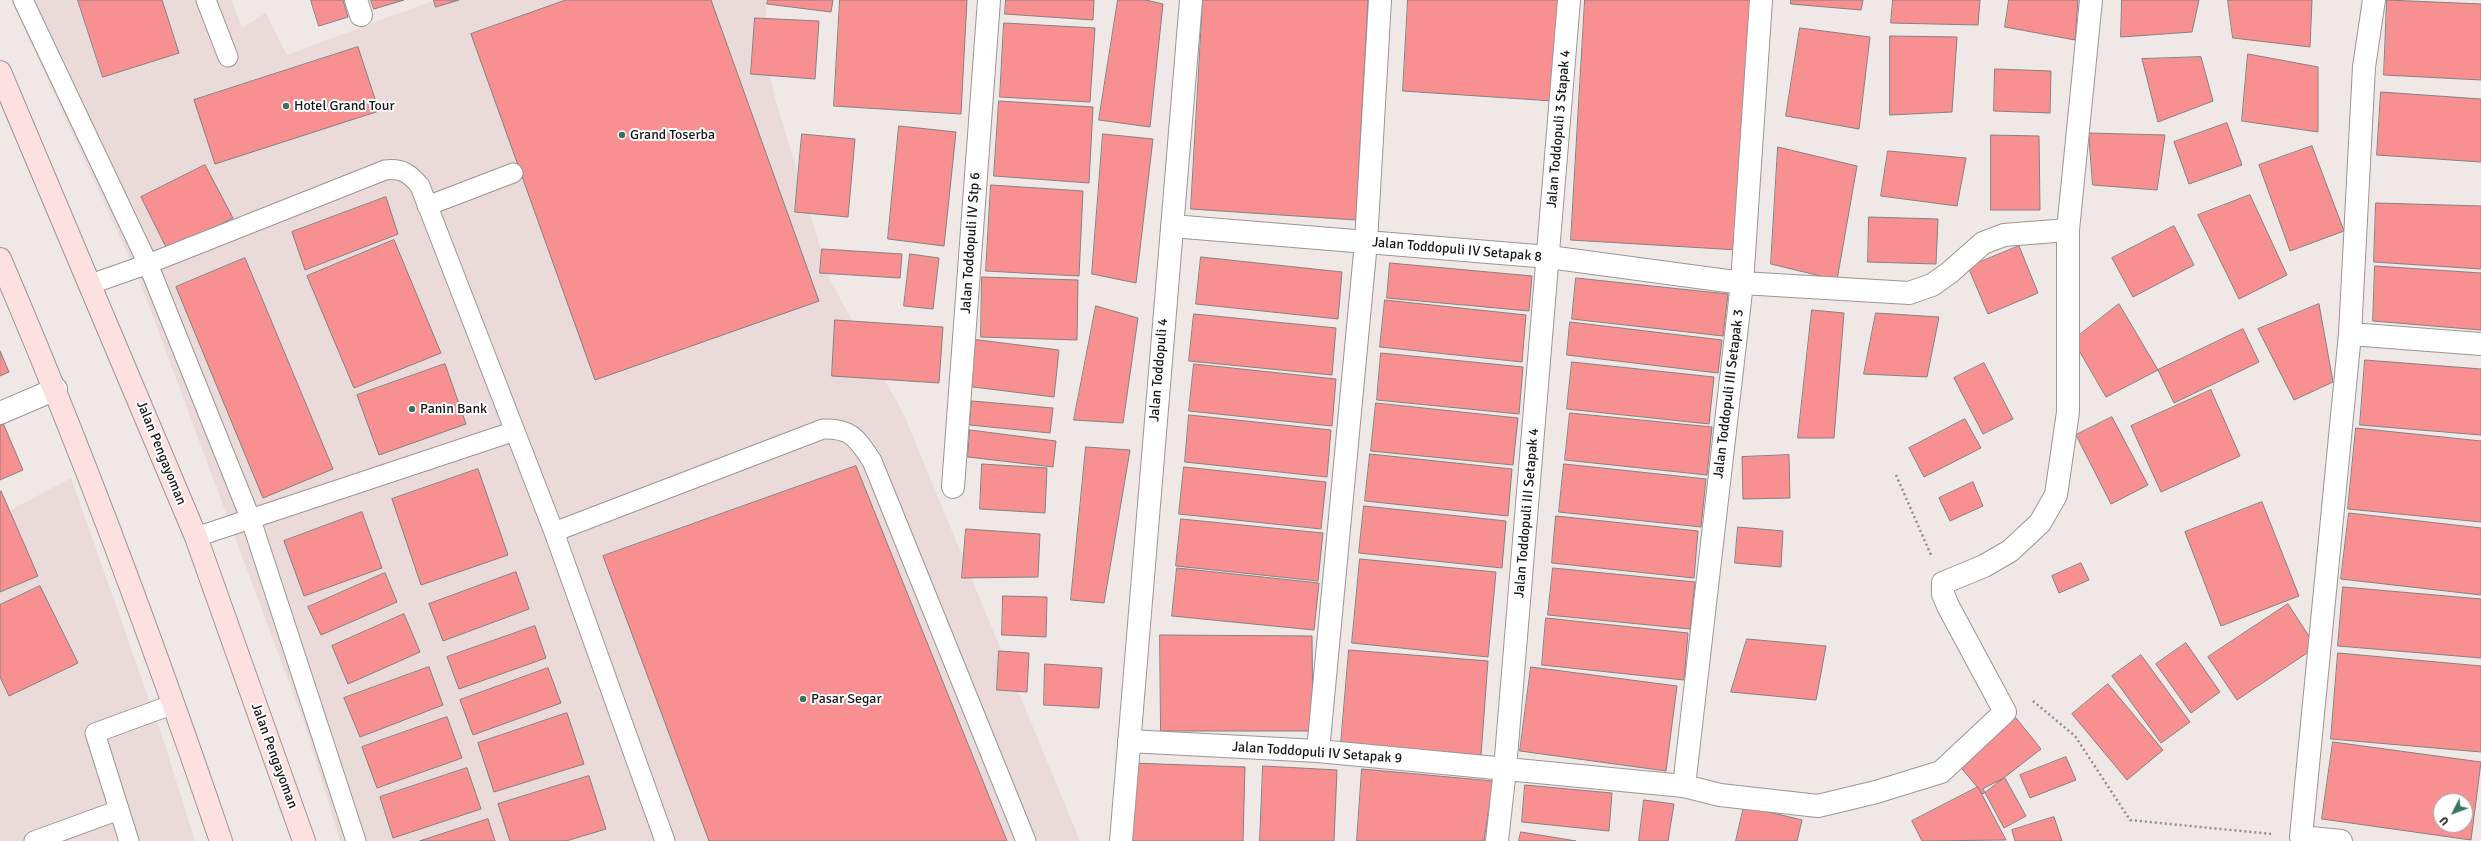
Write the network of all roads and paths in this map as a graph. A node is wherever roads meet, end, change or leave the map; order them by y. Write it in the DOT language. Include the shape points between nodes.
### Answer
graph roads {
  1 [pos="24,0"];
  2 [pos="206,0"];
  3 [pos="988,0"];
  4 [pos="1192,0"];
  5 [pos="1380,0"];
  6 [pos="1569,0"];
  7 [pos="1761,0"];
  8 [pos="2091,0"];
  9 [pos="2374,0"];
  10 [pos="228,57"];
  11 [pos="0,72"];
  12 [pos="512,174"];
  13 [pos="427,206"];
  14 [pos="1172,226"];
  15 [pos="2068,230"];
  16 [pos="1366,242"];
  17 [pos="1549,257"];
  18 [pos="0,259"];
  19 [pos="148,264"];
  20 [pos="1742,283"];
  21 [pos="91,284"];
  22 [pos="2350,334"];
  23 [pos="2481,344"];
  24 [pos="56,389"];
  25 [pos="0,413"];
  26 [pos="515,431"];
  27 [pos="1896,474"];
  28 [pos="953,487"];
  29 [pos="251,520"];
  30 [pos="554,532"];
  31 [pos="196,538"];
  32 [pos="1943,583"];
  33 [pos="174,704"];
  34 [pos="2005,712"];
  35 [pos="1129,741"];
  36 [pos="1318,751"];
  37 [pos="1505,769"];
  38 [pos="1684,786"];
  39 [pos="119,810"];
  40 [pos="2301,837"];
  41 [pos="34,841"];
  42 [pos="129,841"];
  43 [pos="220,841"];
  44 [pos="304,841"];
  45 [pos="356,841"];
  46 [pos="664,841"];
  47 [pos="1026,841"];
  48 [pos="1121,841"];
  49 [pos="1497,841"];
  50 [pos="2340,841"];
  1 -- 19 [label="lane"];
  2 -- 10 [label="lane"];
  3 -- 28 [label="street, Jalan Toddopuli IV Stp 6"];
  4 -- 14 [label="street, Jalan Toddopuli 4"];
  5 -- 16 [label="street"];
  6 -- 17 [label="street, Jalan Toddopuli 3 Stapak 4"];
  7 -- 20 [label="street, Jalan Toddopuli III Setapak 3"];
  8 -- 15 [label="street"];
  9 -- 22 [label="street" via="2364,67"];
  11 -- 21 [label="street, Jalan Pengayoman"];
  12 -- 13 [label="lane"];
  13 -- 19 [label="lane" via="420,186 410,174 397,169 385,170"];
  13 -- 26 [label="lane"];
  14 -- 16 [label="street, Jalan Toddopuli IV Setapak 8"];
  14 -- 35 [label="street, Jalan Toddopuli 4"];
  15 -- 20 [label="street, Jalan Toddopuli IV Setapak 8" via="2004,235 1983,243 1932,285 1909,293"];
  15 -- 32 [label="street" via="2068,412 2056,495 2040,523 2010,551 1984,566"];
  16 -- 17 [label="street, Jalan Toddopuli IV Setapak 8"];
  16 -- 36 [label="street"];
  17 -- 20 [label="street, Jalan Toddopuli IV Setapak 8"];
  17 -- 37 [label="street, Jalan Toddopuli III Setapak 4"];
  18 -- 24 [label="street"];
  19 -- 21 [label="lane"];
  19 -- 29 [label="lane"];
  20 -- 38 [label="street, Jalan Toddopuli III Setapak 3"];
  21 -- 31 [label="street, Jalan Pengayoman"];
  22 -- 23 [label="street"];
  22 -- 40 [label="street"];
  24 -- 25 [label="street"];
  24 -- 33 [label="street"];
  26 -- 29 [label="lane"];
  26 -- 30 [label="lane"];
  27 -- 32 [label="path"];
  29 -- 31 [label="lane"];
  29 -- 45 [label="lane"];
  30 -- 46 [label="lane"];
  30 -- 47 [label="lane" via="823,430 847,431 872,462"];
  31 -- 44 [label="street, Jalan Pengayoman"];
  32 -- 34 [label="street" via="1943,594 1948,606"];
  33 -- 39 [label="lane" via="95,733"];
  33 -- 43 [label="street"];
  34 -- 38 [label="street, Jalan Toddopuli IV Setapak 9" via="1940,772 1876,792 1818,806 1720,795"];
  34 -- 40 [label="path" via="2029,698 2059,722 2075,736 2130,820"];
  35 -- 36 [label="street, Jalan Toddopuli IV Setapak 9"];
  35 -- 48 [label="street, Jalan Toddopuli 4"];
  36 -- 37 [label="street, Jalan Toddopuli IV Setapak 9"];
  37 -- 38 [label="street, Jalan Toddopuli IV Setapak 9"];
  37 -- 49 [label="street, Jalan Toddopuli III Setapak 4"];
  39 -- 41 [label="lane"];
  39 -- 42 [label="lane"];
  40 -- 50 [label="street"];
}
